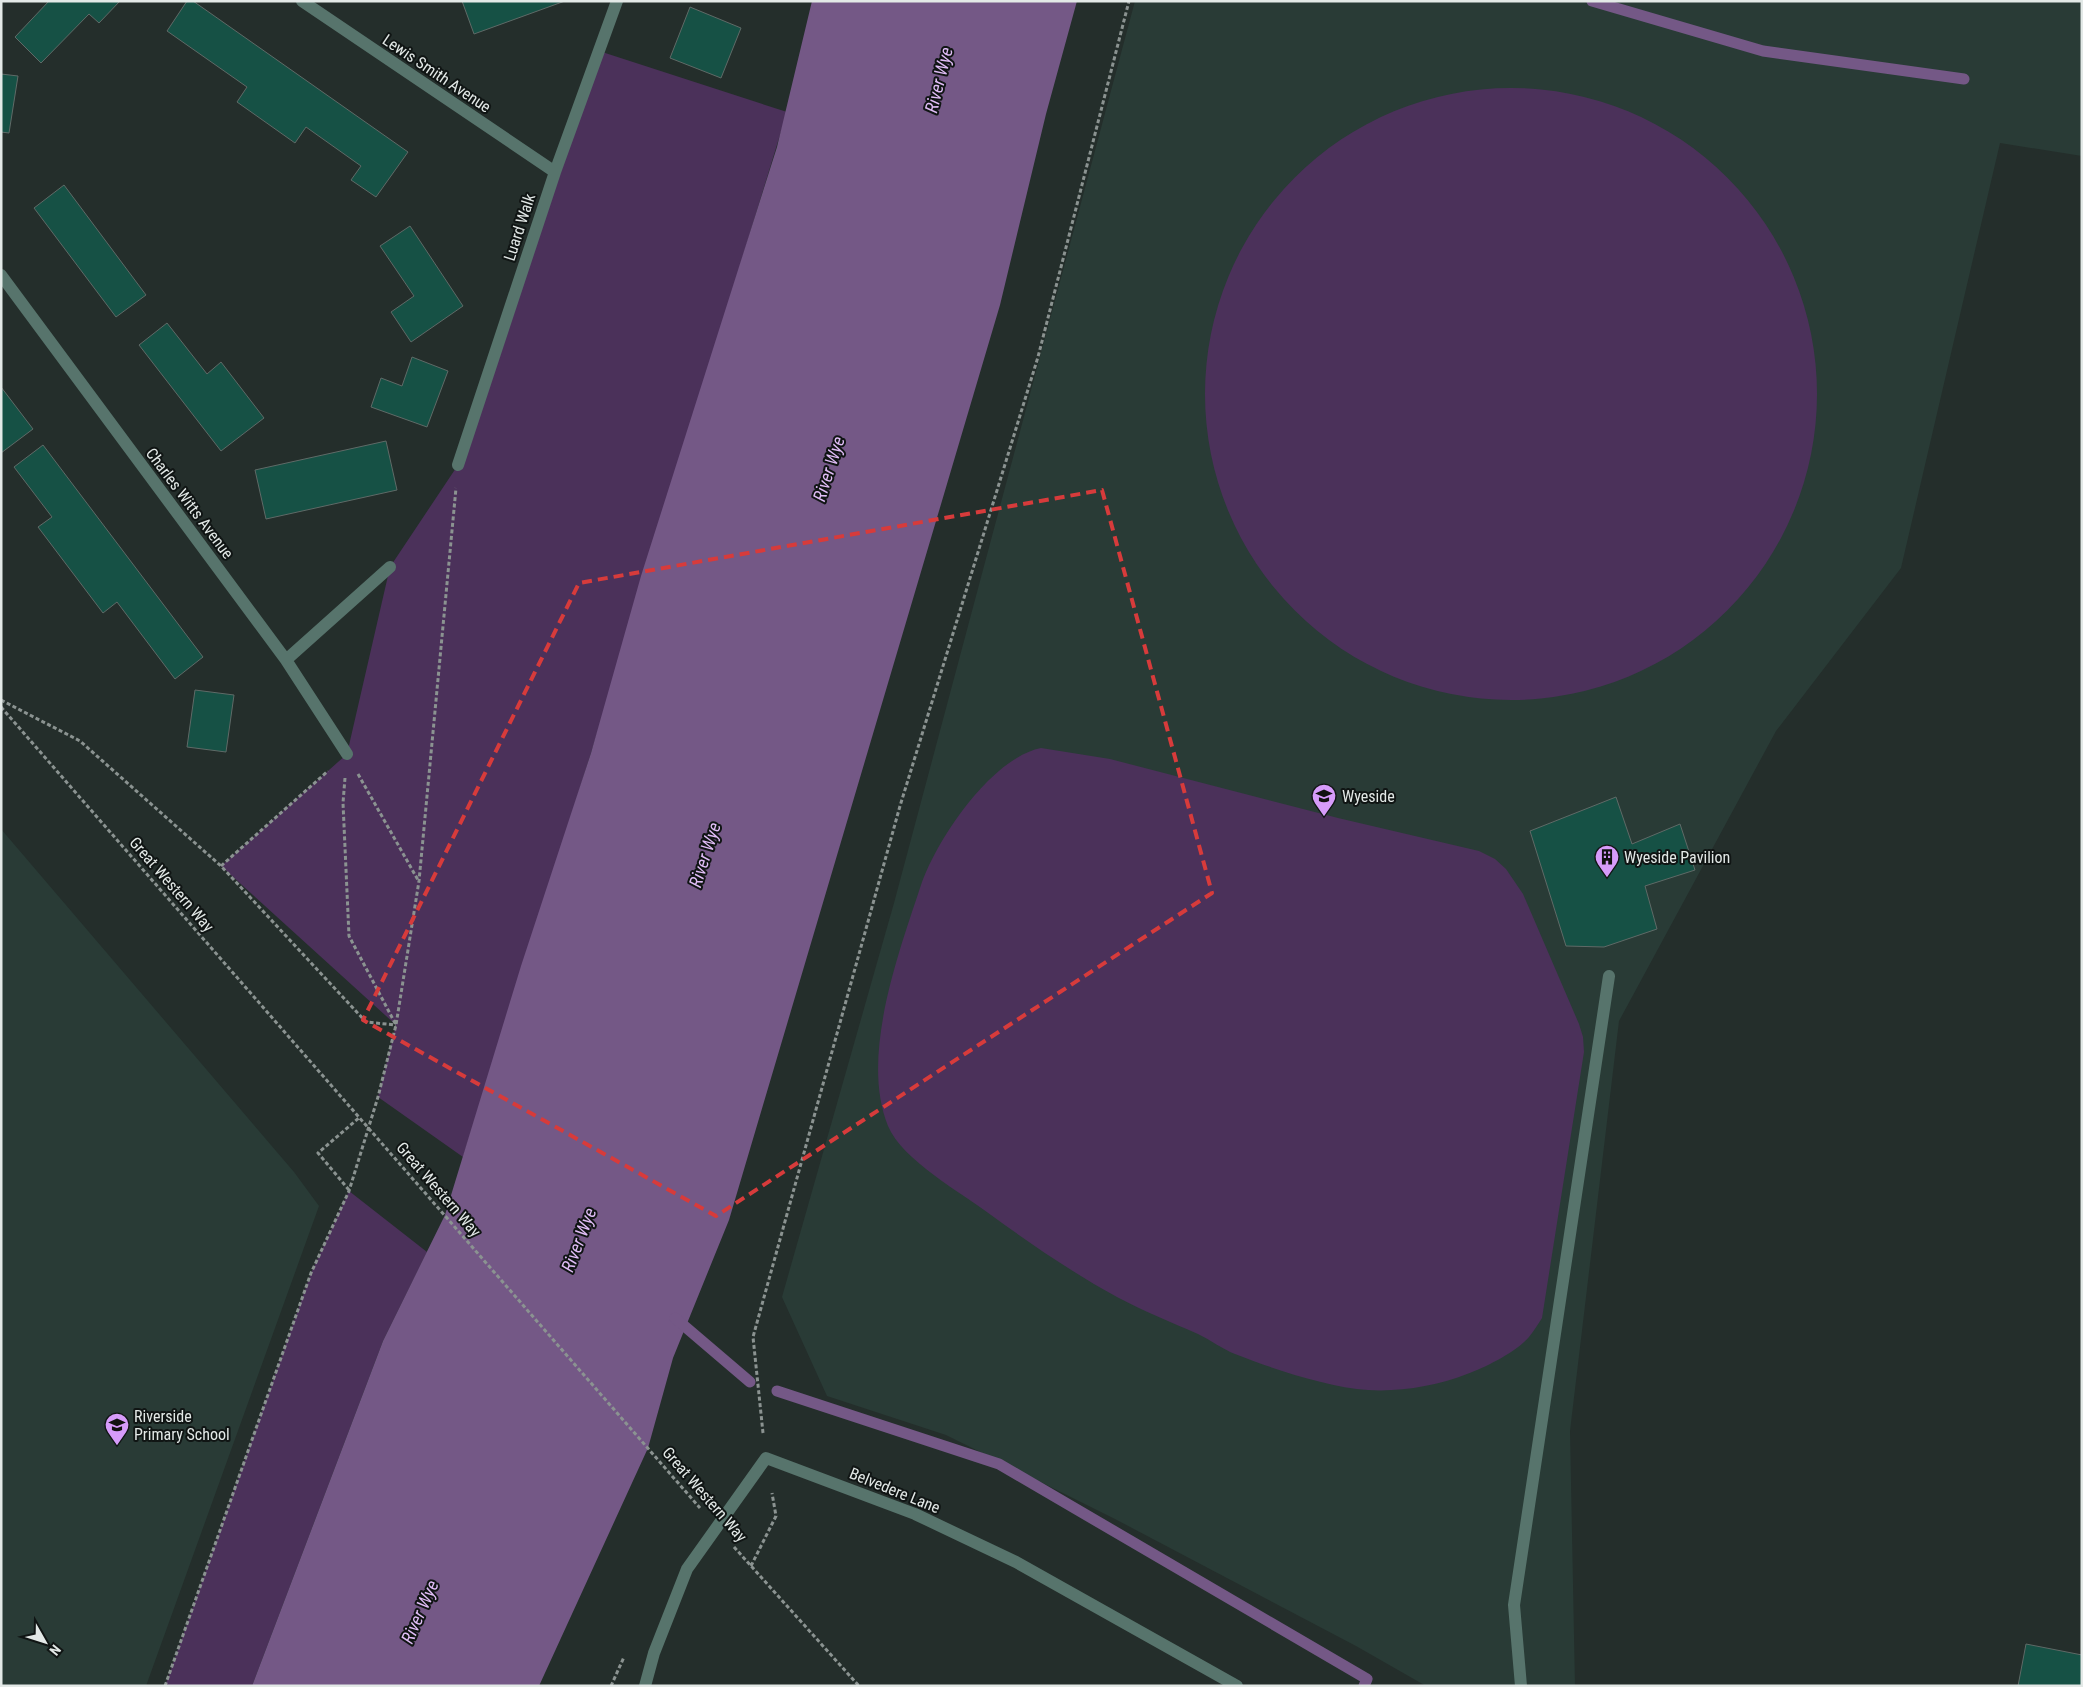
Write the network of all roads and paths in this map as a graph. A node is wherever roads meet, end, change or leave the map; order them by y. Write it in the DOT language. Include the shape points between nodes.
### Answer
graph roads {
  1 [pos="302,1"];
  2 [pos="616,1"];
  3 [pos="1129,1"];
  4 [pos="555,172"];
  5 [pos="1,276"];
  6 [pos="458,466"];
  7 [pos="390,566"];
  8 [pos="286,660"];
  9 [pos="1,700"];
  10 [pos="1,708"];
  11 [pos="347,754"];
  12 [pos="221,866"];
  13 [pos="419,881"];
  14 [pos="1609,976"];
  15 [pos="396,1025"];
  16 [pos="360,1117"];
  17 [pos="350,1191"];
  18 [pos="766,1458"];
  19 [pos="706,1514"];
  20 [pos="732,1544"];
  21 [pos="751,1566"];
  22 [pos="166,1686"];
  23 [pos="645,1686"];
  24 [pos="859,1686"];
  25 [pos="1237,1686"];
  26 [pos="1521,1686"];
  1 -- 4 [label="street, Lewis Smith Avenue"];
  2 -- 4 [label="street, Luard Walk"];
  3 -- 18 [label="path" via="1038,357 900,806 753,1337"];
  4 -- 6 [label="street, Luard Walk"];
  5 -- 8 [label="street, Charles Witts Avenue"];
  6 -- 13 [label="path"];
  7 -- 8 [label="street"];
  8 -- 11 [label="street, Charles Witts Avenue"];
  9 -- 12 [label="path" via="80,741"];
  10 -- 16 [label="path, Great Western Way"];
  11 -- 12 [label="path"];
  11 -- 13 [label="path"];
  11 -- 15 [label="path" via="343,803 349,936"];
  12 -- 15 [label="path" via="366,1022"];
  13 -- 15 [label="path"];
  14 -- 26 [label="street" via="1514,1604"];
  15 -- 17 [label="path"];
  16 -- 17 [label="path" via="318,1153"];
  16 -- 19 [label="path, Great Western Way"];
  17 -- 22 [label="path" via="311,1273"];
  18 -- 21 [label="path" via="776,1516"];
  18 -- 23 [label="street" via="687,1569 654,1653"];
  18 -- 25 [label="street, Belvedere Lane" via="915,1514 1016,1562"];
  20 -- 21 [label="path, Great Western Way"];
  21 -- 24 [label="path, Great Western Way"];
}
